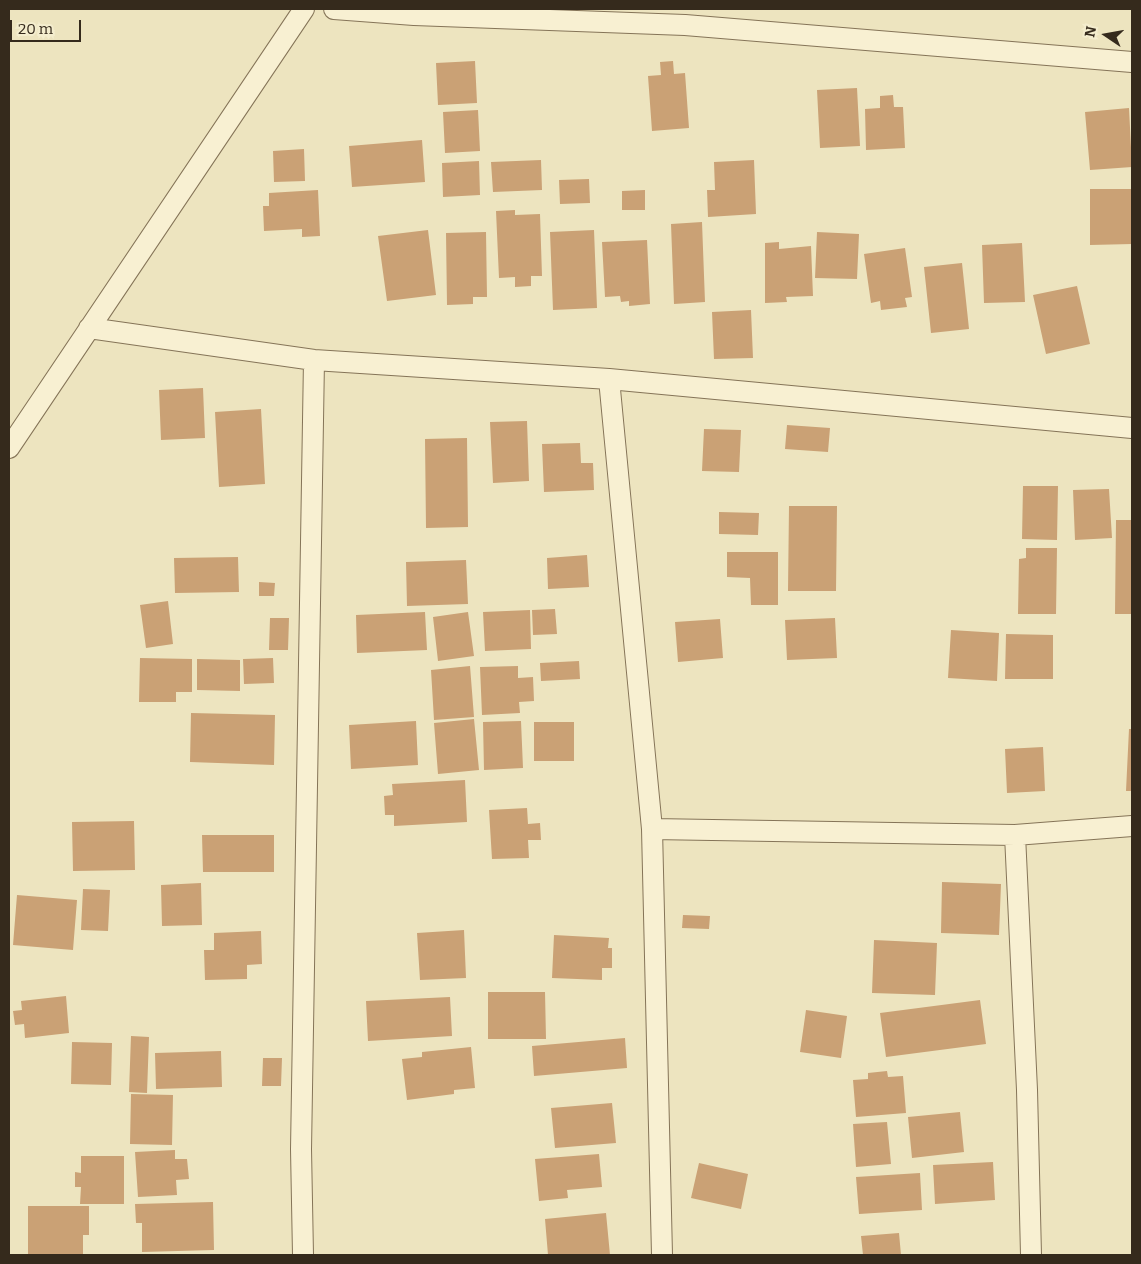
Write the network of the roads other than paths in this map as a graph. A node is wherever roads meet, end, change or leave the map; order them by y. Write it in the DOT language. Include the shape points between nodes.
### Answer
graph roads {
  1 [pos="304,9"];
  2 [pos="334,9"];
  3 [pos="1132,62"];
  4 [pos="89,328"];
  5 [pos="314,360"];
  6 [pos="608,379"];
  7 [pos="1132,428"];
  8 [pos="9,448"];
  9 [pos="1132,826"];
  10 [pos="652,829"];
  11 [pos="1015,835"];
  12 [pos="303,1255"];
  13 [pos="662,1255"];
  14 [pos="1030,1255"];
  1 -- 4 [label="street"];
  2 -- 3 [label="street" via="414,16 685,25"];
  4 -- 5 [label="street"];
  4 -- 8 [label="street"];
  5 -- 6 [label="street"];
  5 -- 12 [label="street" via="301,1149"];
  6 -- 7 [label="street"];
  6 -- 10 [label="street"];
  9 -- 11 [label="street"];
  10 -- 11 [label="street"];
  10 -- 13 [label="street"];
  11 -- 14 [label="street" via="1027,1090"];
}
